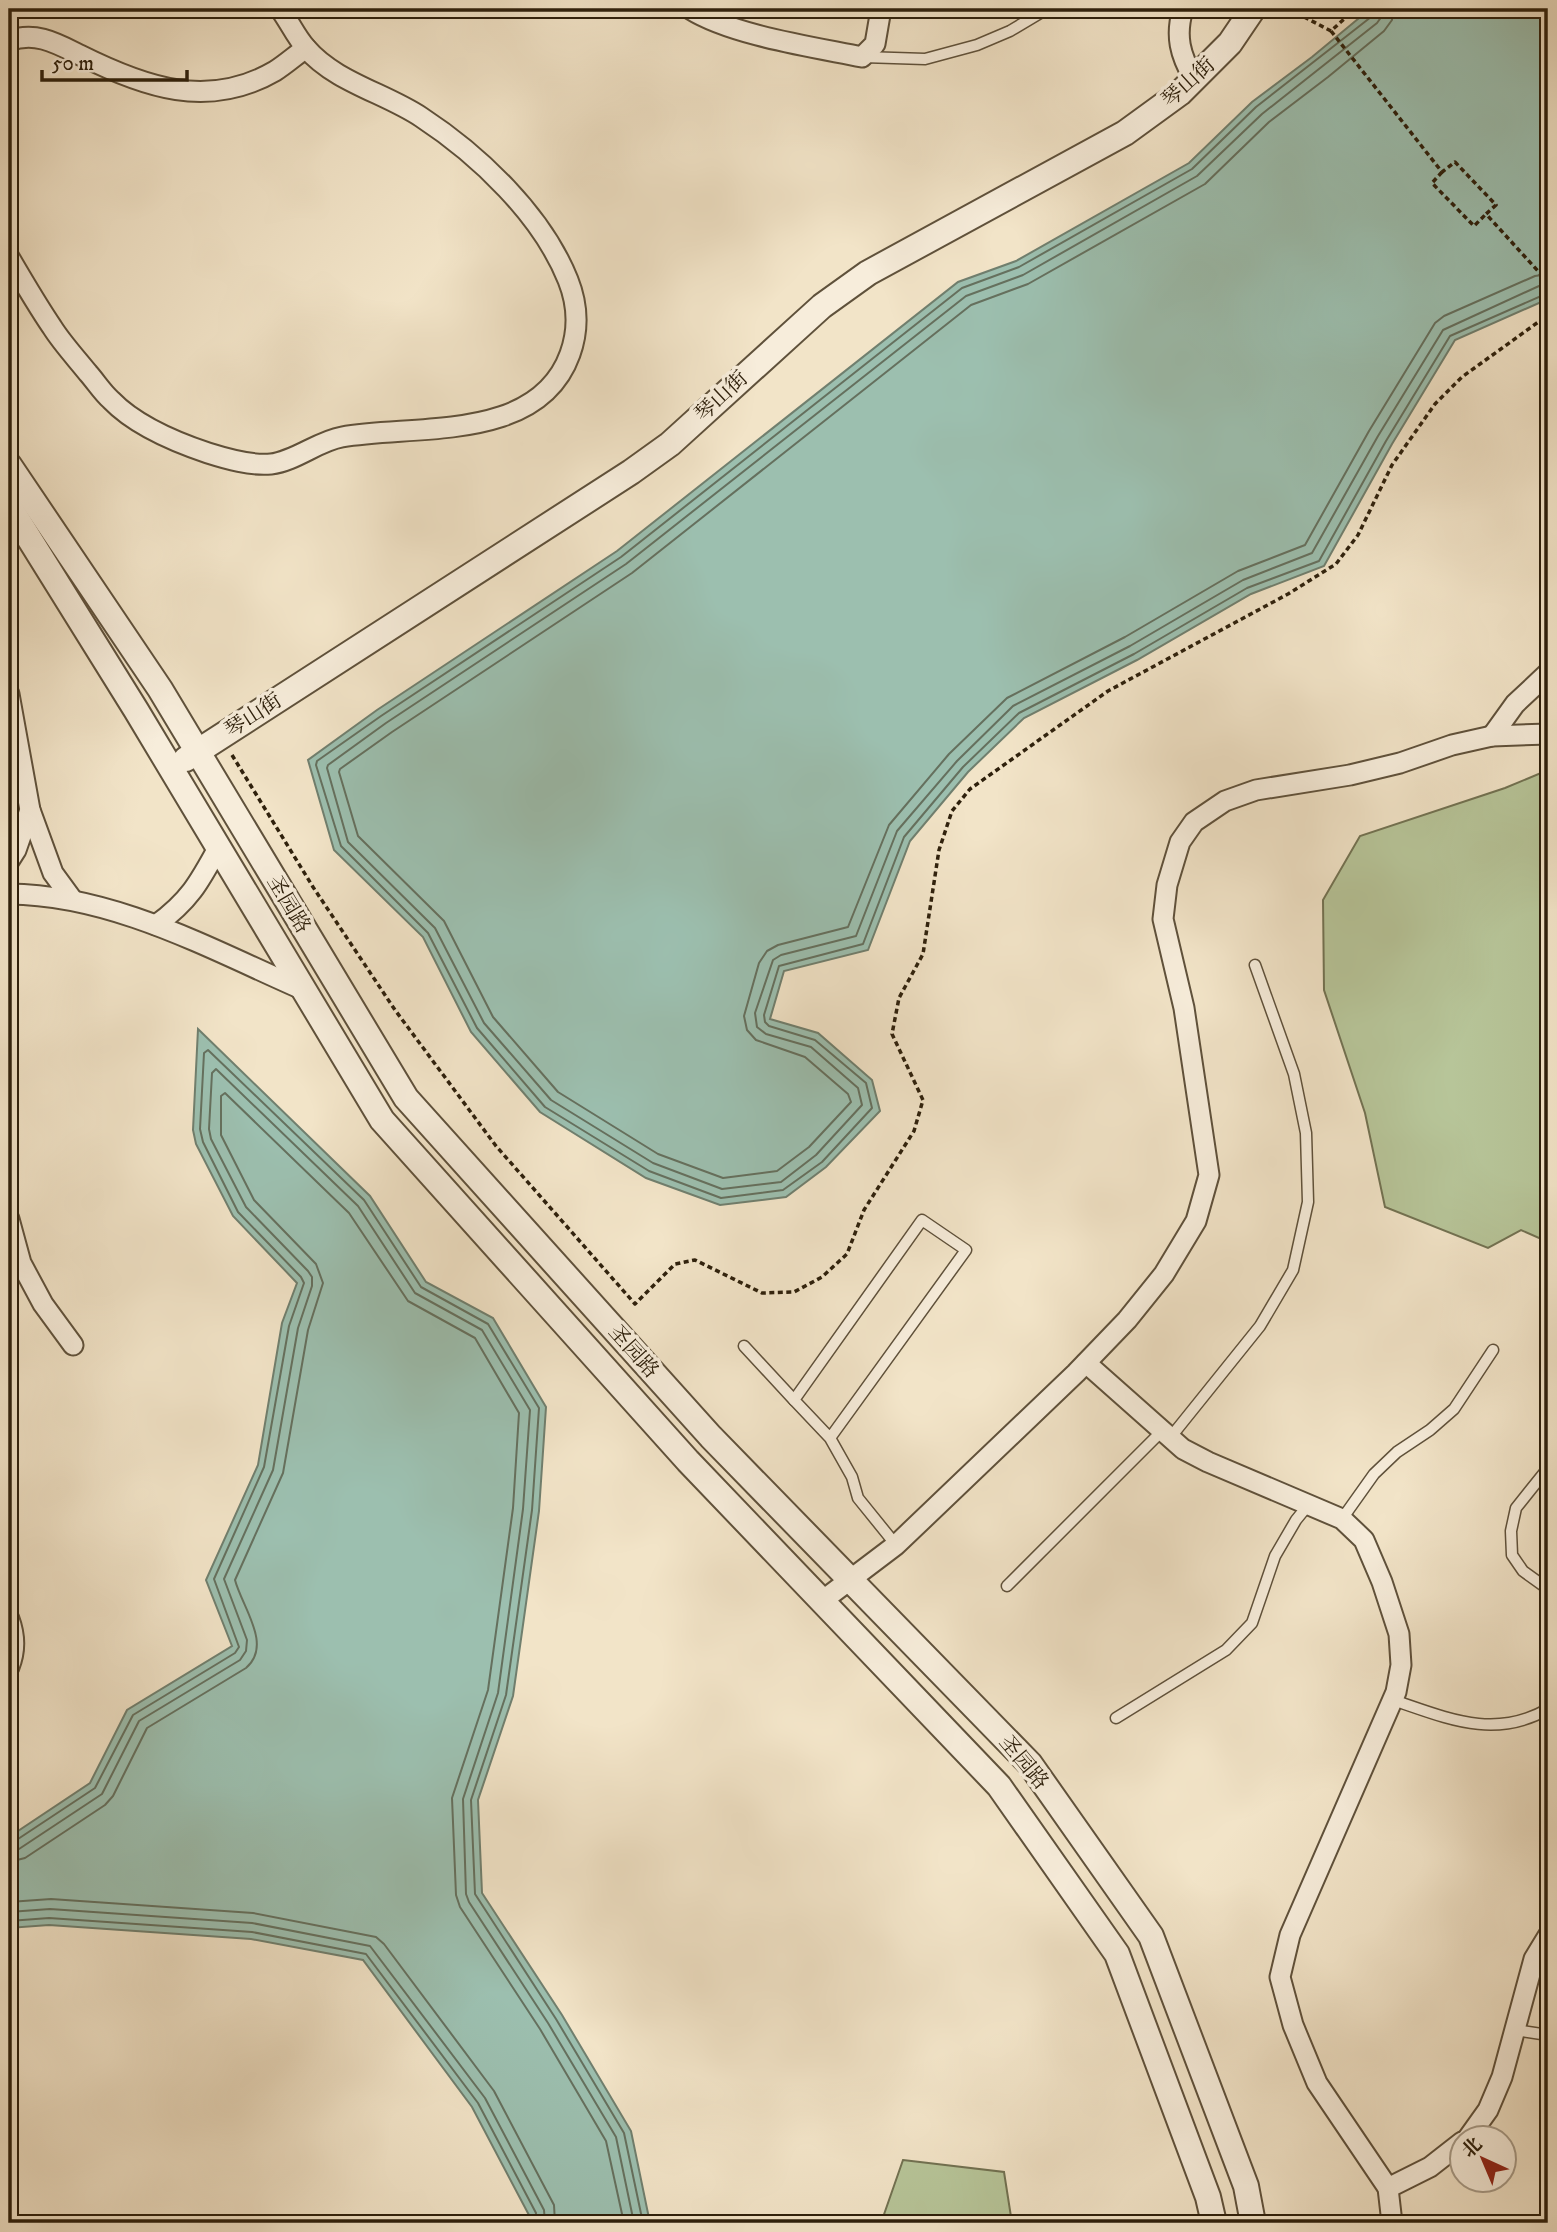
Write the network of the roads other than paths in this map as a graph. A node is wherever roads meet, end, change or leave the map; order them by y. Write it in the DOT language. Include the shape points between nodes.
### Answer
graph roads {
  1 [pos="280,9"];
  2 [pos="690,9"];
  3 [pos="881,9"];
  4 [pos="1047,9"];
  5 [pos="1182,9"];
  6 [pos="1253,9"];
  7 [pos="9,41"];
  8 [pos="306,48"];
  9 [pos="862,57"];
  10 [pos="1194,79"];
  11 [pos="9,257"];
  12 [pos="9,465"];
  13 [pos="9,506"];
  14 [pos="1548,673"];
  15 [pos="9,694"];
  16 [pos="1548,734"];
  17 [pos="1492,736"];
  18 [pos="197,751"];
  19 [pos="171,769"];
  20 [pos="30,810"];
  21 [pos="218,848"];
  22 [pos="9,861"];
  23 [pos="9,894"];
  24 [pos="72,899"];
  25 [pos="156,925"];
  26 [pos="1255,965"];
  27 [pos="304,990"];
  28 [pos="9,1219"];
  29 [pos="73,1345"];
  30 [pos="744,1346"];
  31 [pos="1493,1350"];
  32 [pos="1086,1363"];
  33 [pos="794,1400"];
  34 [pos="1166,1435"];
  35 [pos="830,1438"];
  36 [pos="1548,1468"];
  37 [pos="1309,1504"];
  38 [pos="1342,1518"];
  39 [pos="896,1545"];
  40 [pos="849,1578"];
  41 [pos="1007,1586"];
  42 [pos="1548,1589"];
  43 [pos="822,1601"];
  44 [pos="9,1619"];
  45 [pos="9,1667"];
  46 [pos="1393,1700"];
  47 [pos="1548,1709"];
  48 [pos="1116,1718"];
  49 [pos="1548,1936"];
  50 [pos="1515,2030"];
  51 [pos="1548,2035"];
  52 [pos="1478,2124"];
  53 [pos="1448,2153"];
  54 [pos="1388,2188"];
  55 [pos="1214,2223"];
  56 [pos="1253,2223"];
  57 [pos="1392,2223"];
  1 -- 8 [label="street"];
  2 -- 9 [label="street" via="752,33"];
  3 -- 9 [label="street" via="875,44"];
  4 -- 9 [label="lane" via="977,45 925,59"];
  5 -- 10 [label="street" via="1182,57"];
  6 -- 10 [label="street, 琴山街" via="1230,43"];
  7 -- 8 [label="street" via="22,36 46,38 113,71 176,91 201,93 247,84"];
  8 -- 11 [label="street" via="323,64 419,116 464,148 533,220 554,251 578,314 574,343 566,367 552,386 531,402 476,423 340,437 272,464 207,453 155,430 111,401 53,329"];
  10 -- 18 [label="street, 琴山街" via="1125,134 868,273 822,306 670,444 631,472"];
  12 -- 18 [label="street, 圣园路"];
  13 -- 19 [label="street, 圣园路"];
  14 -- 17 [label="street" via="1515,704"];
  15 -- 20 [label="street"];
  16 -- 17 [label="street"];
  17 -- 32 [label="street" via="1350,775 1256,790 1225,801 1194,822 1180,842 1163,919 1184,1008 1209,1175 1196,1221 1164,1274"];
  18 -- 19 [label="street, 琴山街"];
  18 -- 40 [label="street, 圣园路" via="406,1098 711,1437"];
  19 -- 21 [label="street, 圣园路"];
  20 -- 22 [label="street"];
  20 -- 24 [label="street" via="53,873"];
  21 -- 25 [label="street" via="196,890"];
  21 -- 27 [label="street, 圣园路"];
  23 -- 24 [label="street"];
  24 -- 25 [label="street"];
  25 -- 27 [label="street"];
  26 -- 34 [label="lane" via="1294,1074 1306,1133 1308,1202 1293,1270 1260,1326"];
  27 -- 43 [label="street, 圣园路" via="382,1120 688,1461"];
  28 -- 29 [label="street" via="21,1263"];
  30 -- 33 [label="lane"];
  31 -- 38 [label="lane" via="1454,1409 1389,1459"];
  32 -- 34 [label="street"];
  32 -- 39 [label="street"];
  33 -- 35 [label="lane"];
  33 -- 35 [label="lane" via="922,1220 966,1250"];
  34 -- 37 [label="street" via="1208,1462"];
  34 -- 41 [label="lane"];
  35 -- 39 [label="lane" via="858,1498"];
  36 -- 42 [label="lane" via="1516,1508 1511,1531 1512,1555"];
  37 -- 38 [label="street"];
  37 -- 48 [label="lane" via="1275,1556 1252,1623 1226,1650"];
  38 -- 46 [label="street" via="1364,1540 1399,1634 1401,1665"];
  39 -- 40 [label="street"];
  40 -- 43 [label="street"];
  40 -- 56 [label="street, 圣园路" via="1030,1764 1151,1936 1246,2186"];
  43 -- 55 [label="street, 圣园路" via="999,1786 1117,1954"];
  44 -- 45 [label="street" via="15,1634"];
  46 -- 47 [label="lane" via="1462,1723 1522,1720"];
  46 -- 54 [label="street" via="1290,1935 1280,1977 1293,2025 1317,2083"];
  49 -- 50 [label="street" via="1534,1959"];
  50 -- 51 [label="lane"];
  50 -- 52 [label="street" via="1502,2077"];
  53 -- 54 [label="street"];
  54 -- 57 [label="street"];
}
